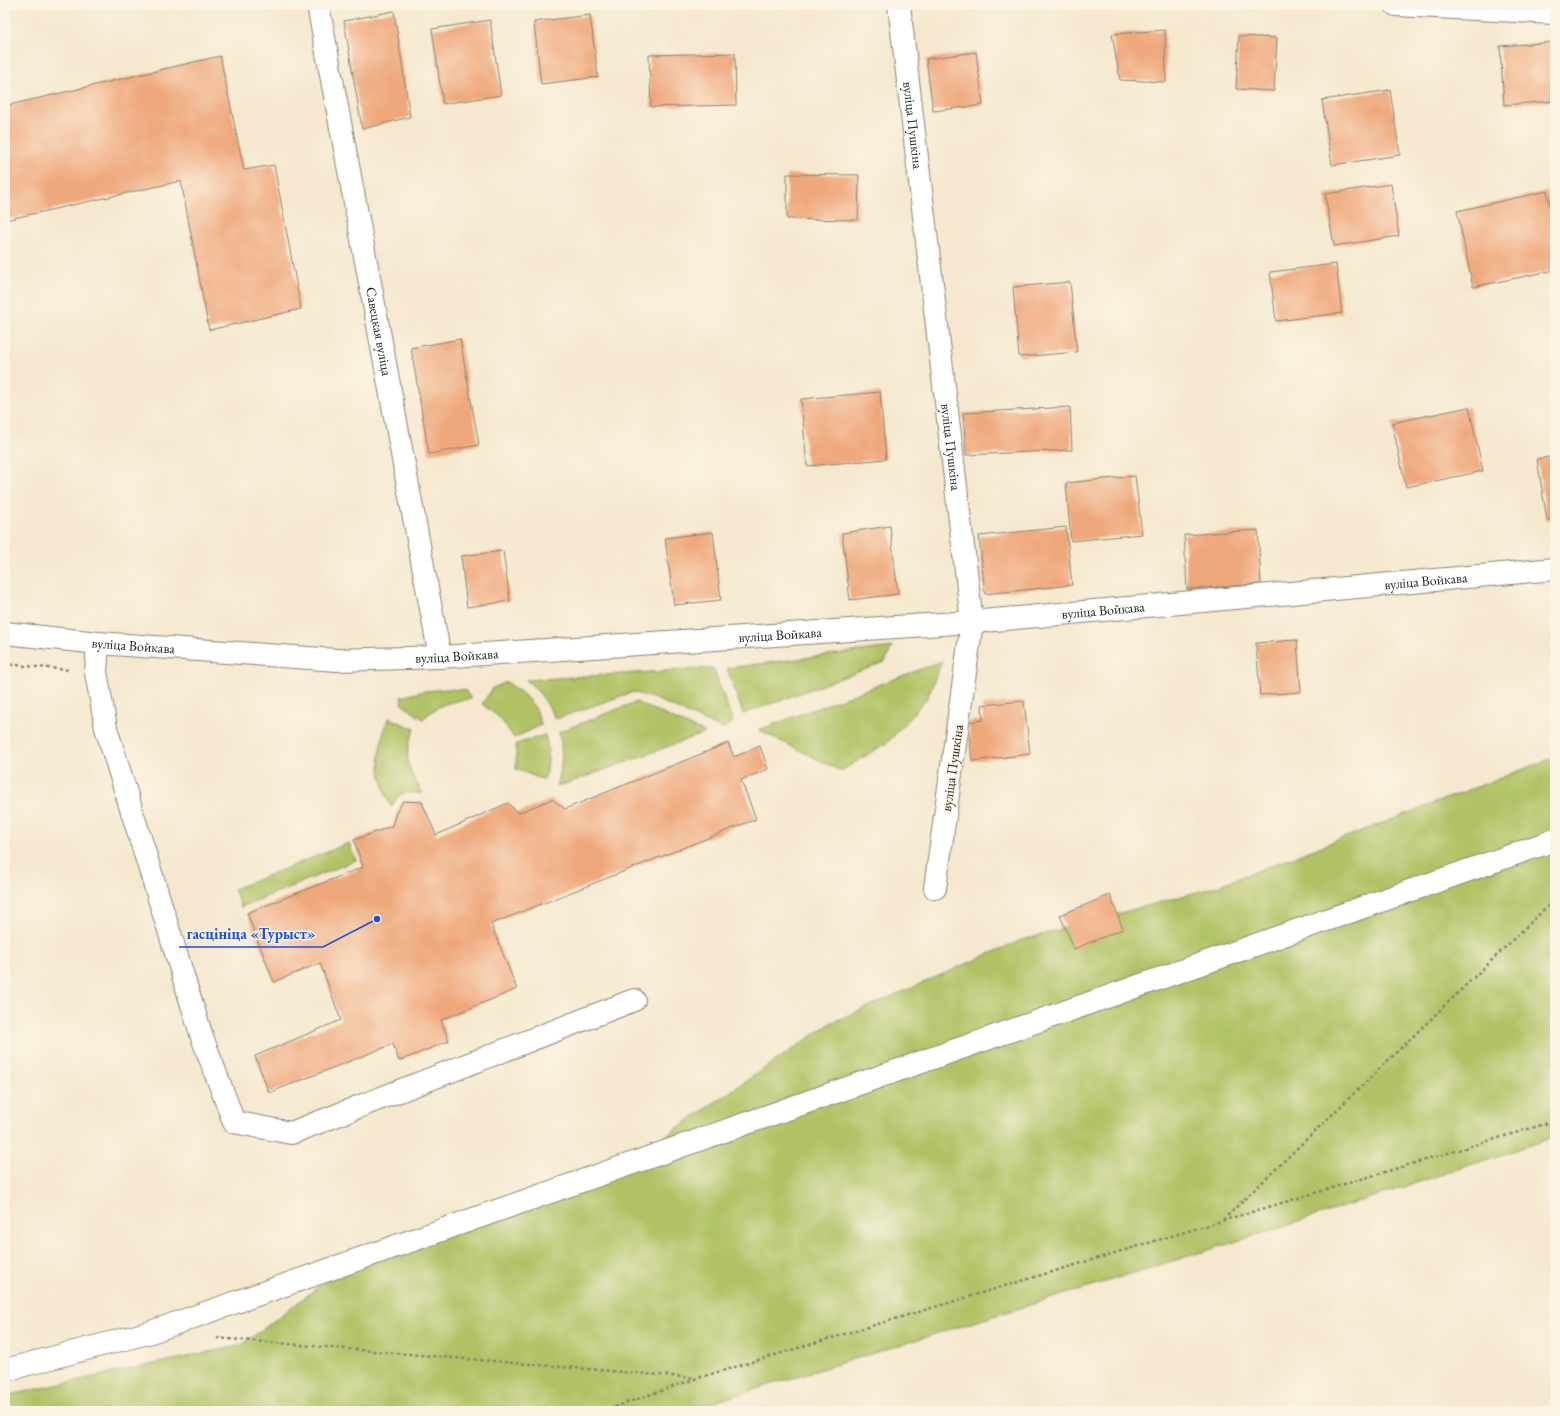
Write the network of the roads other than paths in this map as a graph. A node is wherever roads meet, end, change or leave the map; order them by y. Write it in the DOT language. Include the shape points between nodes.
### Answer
graph roads {
  1 [pos="318,5"];
  2 [pos="899,5"];
  3 [pos="1396,5"];
  4 [pos="1555,13"];
  5 [pos="1555,569"];
  6 [pos="972,622"];
  7 [pos="5,633"];
  8 [pos="98,643"];
  9 [pos="440,657"];
  10 [pos="1555,840"];
  11 [pos="935,888"];
  12 [pos="634,1000"];
  13 [pos="5,1370"];
  1 -- 9 [label="street, Савецкая вуліца"];
  2 -- 6 [label="street, вуліца Пушкіна"];
  3 -- 4 [label="street"];
  5 -- 6 [label="street, вуліца Войкава"];
  6 -- 9 [label="street, вуліца Войкава"];
  6 -- 11 [label="street, вуліца Пушкіна"];
  7 -- 8 [label="street, вуліца Войкава"];
  8 -- 9 [label="street, вуліца Войкава" via="337,660"];
  8 -- 12 [label="street" via="96,672 106,728 202,1037 234,1122 291,1133"];
  10 -- 13 [label="street" via="148,1333"];
}
